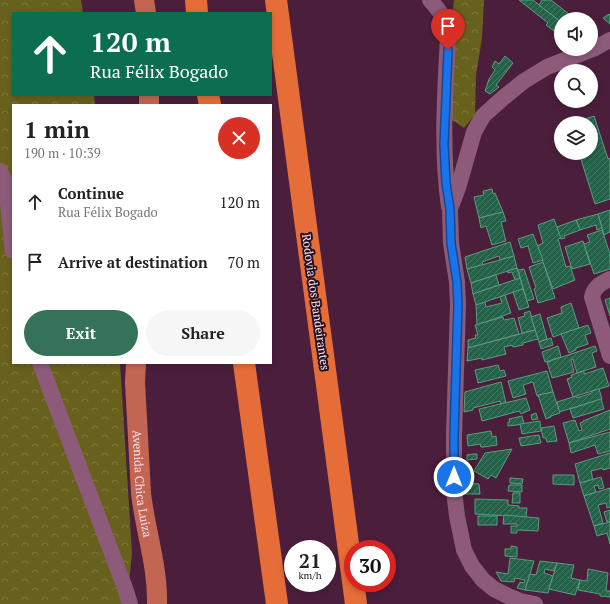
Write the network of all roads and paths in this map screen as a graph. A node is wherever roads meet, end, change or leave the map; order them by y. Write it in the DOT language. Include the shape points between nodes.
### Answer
graph roads {
  1 [pos="144,0"];
  2 [pos="196,0"];
  3 [pos="276,0"];
  4 [pos="430,0"];
  5 [pos="146,12"];
  6 [pos="197,12"];
  7 [pos="610,40"];
  8 [pos="0,170"];
  9 [pos="450,209"];
  10 [pos="12,241"];
  11 [pos="610,279"];
  12 [pos="610,356"];
  13 [pos="40,364"];
  14 [pos="136,364"];
  15 [pos="244,364"];
  16 [pos="130,604"];
  17 [pos="157,604"];
  18 [pos="277,604"];
  19 [pos="356,604"];
  20 [pos="533,604"];
  1 -- 5 [label="main road"];
  2 -- 6 [label="highway"];
  3 -- 19 [label="highway, Rodovia dos Bandeirantes"];
  4 -- 9 [label="street" via="447,24 444,145"];
  7 -- 9 [label="street" via="547,67 524,81 483,116 474,132"];
  8 -- 10 [label="street" via="6,184"];
  9 -- 20 [label="street" via="458,305 454,491 464,550 472,566 494,589"];
  11 -- 12 [label="street" via="599,284 592,297"];
  13 -- 16 [label="street"];
  14 -- 17 [label="main road, Avenida Chica Luiza" via="141,493 155,569"];
  15 -- 18 [label="highway"];
}
